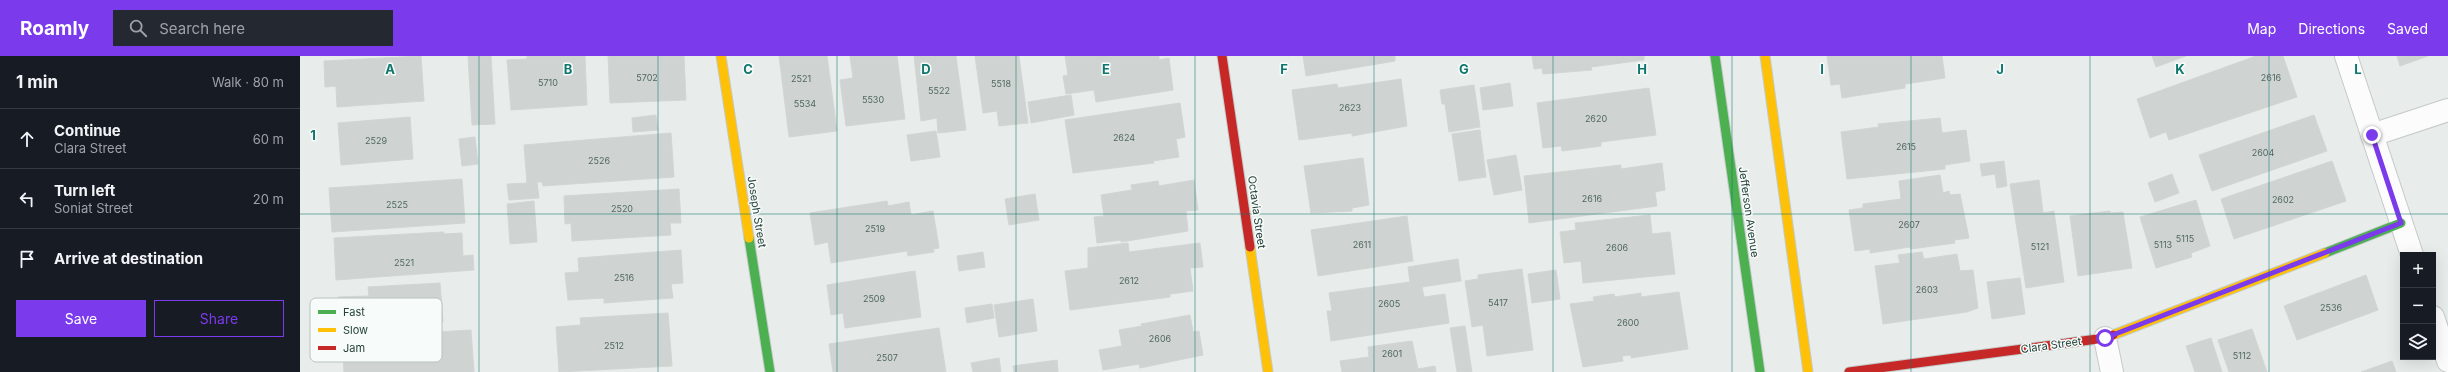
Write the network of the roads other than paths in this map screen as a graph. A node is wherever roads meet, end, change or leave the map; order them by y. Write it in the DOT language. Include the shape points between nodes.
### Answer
graph roads {
  1 [pos="721,56"];
  2 [pos="1222,56"];
  3 [pos="1715,56"];
  4 [pos="1765,56"];
  5 [pos="2346,56"];
  6 [pos="2448,110"];
  7 [pos="2372,135"];
  8 [pos="2401,223"];
  9 [pos="2411,252"];
  10 [pos="2435,324"];
  11 [pos="2105,338"];
  12 [pos="2448,361"];
  13 [pos="770,372"];
  14 [pos="1268,372"];
  15 [pos="1760,372"];
  16 [pos="1808,372"];
  17 [pos="1849,372"];
  18 [pos="2112,372"];
  1 -- 13 [label="street, Joseph Street"];
  2 -- 14 [label="street, Octavia Street"];
  3 -- 15 [label="street, Jefferson Avenue"];
  4 -- 16 [label="street"];
  5 -- 7 [label="street"];
  6 -- 7 [label="street"];
  7 -- 8 [label="street"];
  8 -- 9 [label="street"];
  8 -- 11 [label="street, Clara Street"];
  10 -- 12 [label="street"];
  11 -- 17 [label="street, Clara Street"];
  11 -- 18 [label="street"];
}
